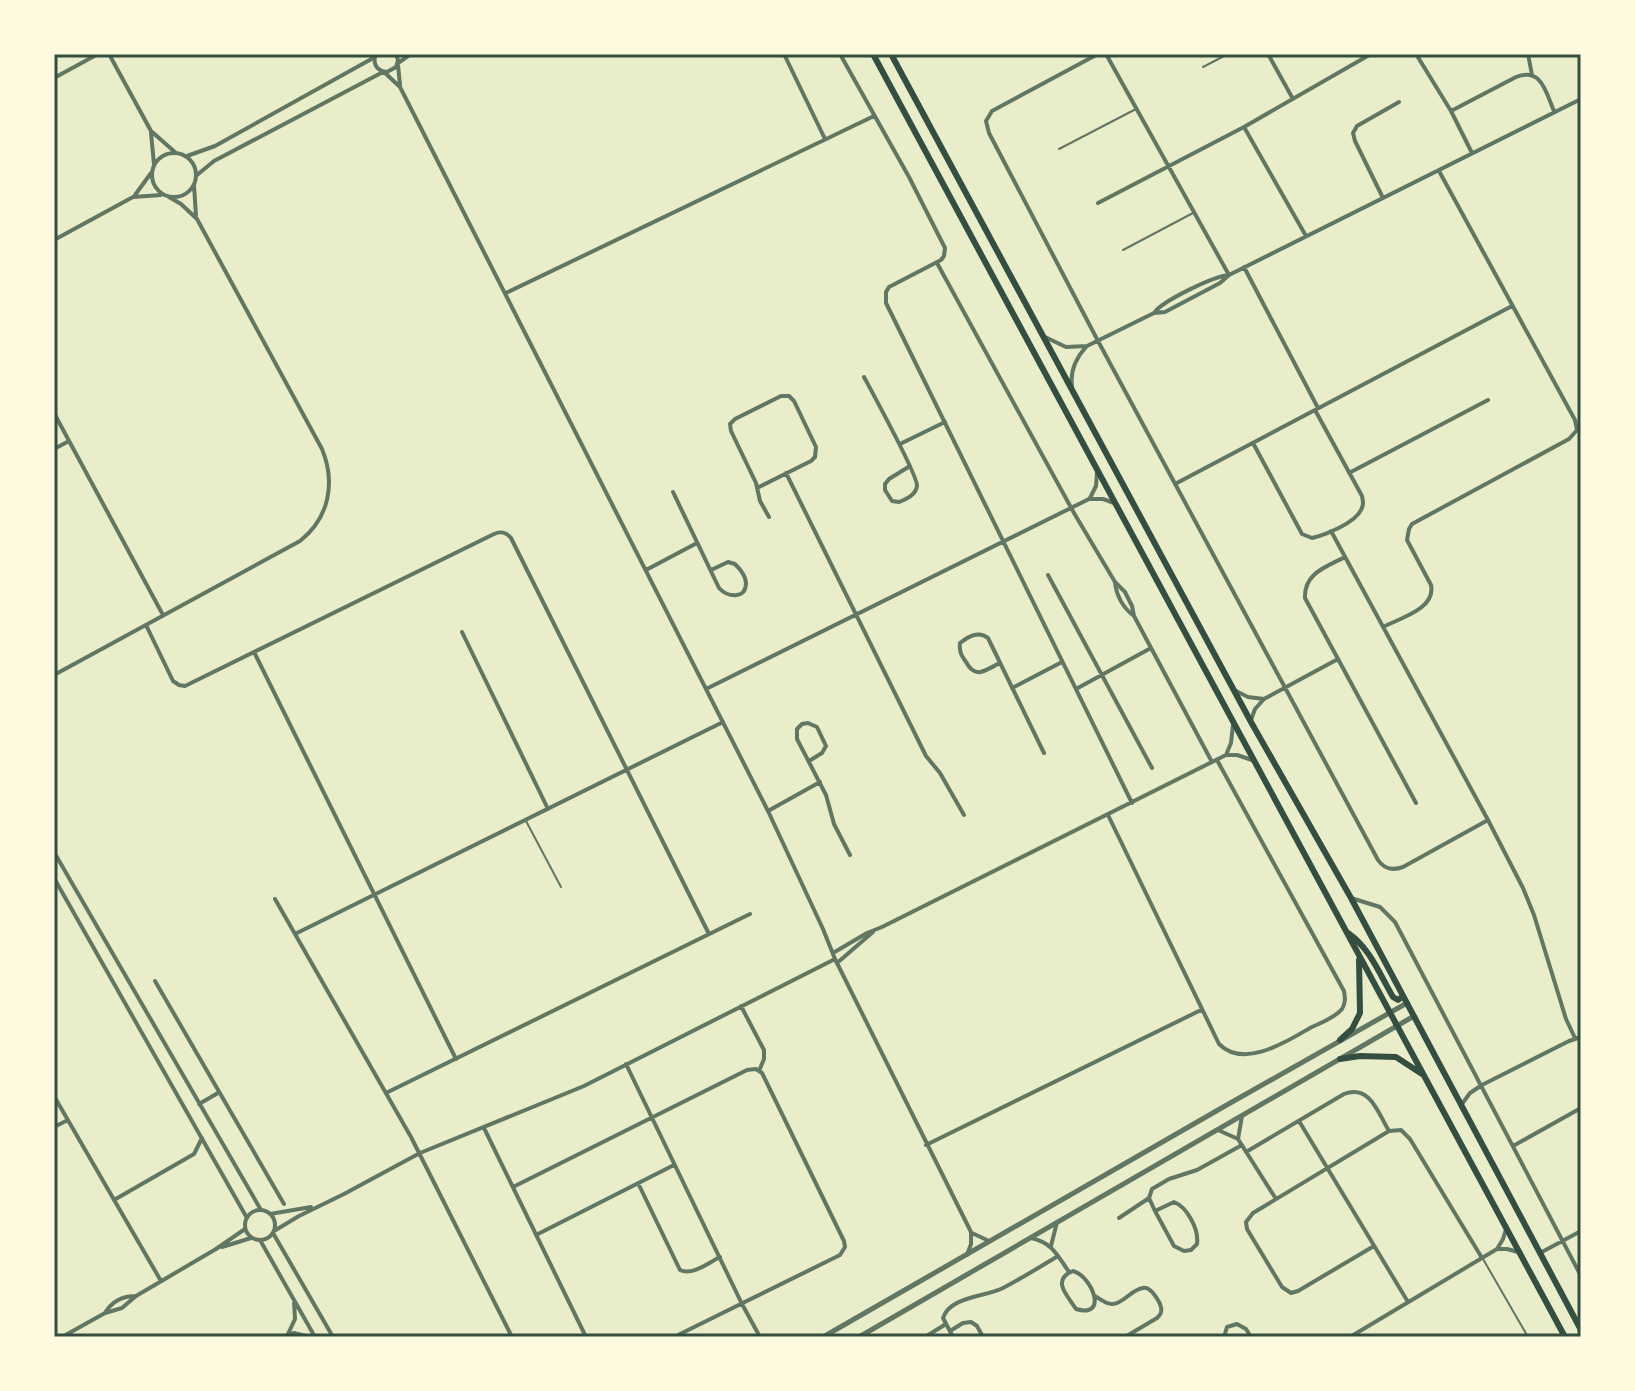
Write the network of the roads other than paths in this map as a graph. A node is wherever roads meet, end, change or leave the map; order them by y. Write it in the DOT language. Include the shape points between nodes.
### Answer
graph roads {
  1 [pos="98,54"];
  2 [pos="109,54"];
  3 [pos="396,54"];
  4 [pos="411,54"];
  5 [pos="784,54"];
  6 [pos="840,54"];
  7 [pos="873,54"];
  8 [pos="891,54"];
  9 [pos="1098,54"];
  10 [pos="1106,54"];
  11 [pos="1228,54"];
  12 [pos="1268,54"];
  13 [pos="1371,54"];
  14 [pos="1416,54"];
  15 [pos="1528,54"];
  16 [pos="375,55"];
  17 [pos="398,63"];
  18 [pos="1203,67"];
  19 [pos="383,72"];
  20 [pos="1532,75"];
  21 [pos="54,78"];
  22 [pos="400,87"];
  23 [pos="1293,99"];
  24 [pos="1581,99"];
  25 [pos="1399,102"];
  26 [pos="1137,108"];
  27 [pos="1451,111"];
  28 [pos="1555,112"];
  29 [pos="874,116"];
  30 [pos="1244,127"];
  31 [pos="151,131"];
  32 [pos="825,139"];
  33 [pos="1059,149"];
  34 [pos="176,153"];
  35 [pos="1472,153"];
  36 [pos="187,156"];
  37 [pos="1169,166"];
  38 [pos="153,168"];
  39 [pos="1439,171"];
  40 [pos="197,175"];
  41 [pos="194,185"];
  42 [pos="166,196"];
  43 [pos="133,197"];
  44 [pos="1383,198"];
  45 [pos="1098,203"];
  46 [pos="1194,212"];
  47 [pos="197,219"];
  48 [pos="1306,236"];
  49 [pos="54,240"];
  50 [pos="1123,250"];
  51 [pos="937,263"];
  52 [pos="1244,267"];
  53 [pos="1229,275"];
  54 [pos="506,293"];
  55 [pos="1512,306"];
  56 [pos="1044,336"];
  57 [pos="1098,341"];
  58 [pos="1087,346"];
  59 [pos="864,377"];
  60 [pos="1074,392"];
  61 [pos="1488,400"];
  62 [pos="1316,409"];
  63 [pos="54,413"];
  64 [pos="945,422"];
  65 [pos="69,441"];
  66 [pos="1253,443"];
  67 [pos="899,445"];
  68 [pos="54,449"];
  69 [pos="910,466"];
  70 [pos="1097,470"];
  71 [pos="786,473"];
  72 [pos="1349,473"];
  73 [pos="1175,484"];
  74 [pos="757,488"];
  75 [pos="673,492"];
  76 [pos="1089,499"];
  77 [pos="1115,504"];
  78 [pos="1072,508"];
  79 [pos="769,517"];
  80 [pos="1331,531"];
  81 [pos="1003,542"];
  82 [pos="697,543"];
  83 [pos="1345,557"];
  84 [pos="646,570"];
  85 [pos="711,570"];
  86 [pos="1048,575"];
  87 [pos="163,615"];
  88 [pos="856,615"];
  89 [pos="146,625"];
  90 [pos="1383,627"];
  91 [pos="462,632"];
  92 [pos="1151,648"];
  93 [pos="254,652"];
  94 [pos="1338,659"];
  95 [pos="1062,662"];
  96 [pos="1000,663"];
  97 [pos="54,675"];
  98 [pos="1102,675"];
  99 [pos="1012,688"];
  100 [pos="1284,688"];
  101 [pos="706,689"];
  102 [pos="1076,689"];
  103 [pos="1234,690"];
  104 [pos="1264,699"];
  105 [pos="723,722"];
  106 [pos="1233,722"];
  107 [pos="1251,722"];
  108 [pos="1044,753"];
  109 [pos="1226,755"];
  110 [pos="809,761"];
  111 [pos="1215,761"];
  112 [pos="1254,761"];
  113 [pos="1152,768"];
  114 [pos="627,770"];
  115 [pos="820,782"];
  116 [pos="1132,803"];
  117 [pos="1416,803"];
  118 [pos="548,809"];
  119 [pos="768,811"];
  120 [pos="964,815"];
  121 [pos="1108,815"];
  122 [pos="526,820"];
  123 [pos="1488,820"];
  124 [pos="54,852"];
  125 [pos="850,855"];
  126 [pos="54,879"];
  127 [pos="561,887"];
  128 [pos="375,895"];
  129 [pos="1351,898"];
  130 [pos="275,899"];
  131 [pos="750,914"];
  132 [pos="1345,931"];
  133 [pos="873,932"];
  134 [pos="295,934"];
  135 [pos="709,934"];
  136 [pos="1359,956"];
  137 [pos="835,959"];
  138 [pos="155,981"];
  139 [pos="1403,994"];
  140 [pos="1407,1003"];
  141 [pos="741,1006"];
  142 [pos="1202,1010"];
  143 [pos="1390,1013"];
  144 [pos="1414,1016"];
  145 [pos="1397,1025"];
  146 [pos="1578,1038"];
  147 [pos="1340,1040"];
  148 [pos="456,1059"];
  149 [pos="1340,1059"];
  150 [pos="626,1064"];
  151 [pos="759,1071"];
  152 [pos="1425,1076"];
  153 [pos="1482,1085"];
  154 [pos="219,1093"];
  155 [pos="386,1093"];
  156 [pos="54,1096"];
  157 [pos="199,1104"];
  158 [pos="1461,1106"];
  159 [pos="1581,1108"];
  160 [pos="1242,1116"];
  161 [pos="651,1118"];
  162 [pos="68,1120"];
  163 [pos="1299,1121"];
  164 [pos="54,1127"];
  165 [pos="484,1128"];
  166 [pos="1218,1130"];
  167 [pos="1389,1131"];
  168 [pos="202,1138"];
  169 [pos="1240,1142"];
  170 [pos="926,1145"];
  171 [pos="1513,1146"];
  172 [pos="1246,1152"];
  173 [pos="420,1153"];
  174 [pos="194,1154"];
  175 [pos="213,1157"];
  176 [pos="674,1165"];
  177 [pos="1327,1168"];
  178 [pos="638,1183"];
  179 [pos="513,1187"];
  180 [pos="1149,1198"];
  181 [pos="1276,1199"];
  182 [pos="114,1200"];
  183 [pos="284,1204"];
  184 [pos="318,1206"];
  185 [pos="261,1210"];
  186 [pos="1155,1211"];
  187 [pos="270,1214"];
  188 [pos="247,1218"];
  189 [pos="1119,1218"];
  190 [pos="1057,1222"];
  191 [pos="1506,1228"];
  192 [pos="245,1229"];
  193 [pos="1581,1231"];
  194 [pos="273,1232"];
  195 [pos="971,1232"];
  196 [pos="536,1235"];
  197 [pos="1031,1237"];
  198 [pos="251,1238"];
  199 [pos="260,1240"];
  200 [pos="991,1241"];
  201 [pos="1563,1241"];
  202 [pos="1051,1246"];
  203 [pos="1374,1246"];
  204 [pos="216,1249"];
  205 [pos="1497,1249"];
  206 [pos="1520,1253"];
  207 [pos="1540,1253"];
  208 [pos="966,1255"];
  209 [pos="1058,1256"];
  210 [pos="720,1257"];
  211 [pos="1482,1258"];
  212 [pos="1069,1272"];
  213 [pos="1581,1276"];
  214 [pos="161,1281"];
  215 [pos="136,1296"];
  216 [pos="1095,1296"];
  217 [pos="294,1300"];
  218 [pos="1408,1302"];
  219 [pos="742,1304"];
  220 [pos="105,1313"];
  221 [pos="946,1324"];
  222 [pos="1581,1330"];
  223 [pos="952,1334"];
  224 [pos="285,1336"];
  225 [pos="62,1337"];
  226 [pos="313,1337"];
  227 [pos="333,1337"];
  228 [pos="512,1337"];
  229 [pos="586,1337"];
  230 [pos="674,1337"];
  231 [pos="760,1337"];
  232 [pos="823,1337"];
  233 [pos="859,1337"];
  234 [pos="925,1337"];
  235 [pos="983,1337"];
  236 [pos="1125,1337"];
  237 [pos="1224,1337"];
  238 [pos="1251,1337"];
  239 [pos="1350,1337"];
  240 [pos="1528,1337"];
  241 [pos="1565,1337"];
  1 -- 21 [label="street"];
  2 -- 31 [label="street"];
  3 -- 17 [label="street"];
  4 -- 17 [label="street"];
  5 -- 32 [label="street"];
  6 -- 29 [label="street"];
  7 -- 70 [label="main road"];
  8 -- 56 [label="main road"];
  9 -- 57 [label="street" via="997,108 986,121"];
  10 -- 26 [label="street"];
  11 -- 18 [label="lane"];
  12 -- 23 [label="street"];
  13 -- 23 [label="street"];
  14 -- 27 [label="street"];
  15 -- 20 [label="street"];
  16 -- 19 [label="street" via="376,67"];
  16 -- 36 [label="street" via="215,146"];
  17 -- 19 [label="street"];
  17 -- 22 [label="street"];
  19 -- 22 [label="street"];
  19 -- 40 [label="street" via="214,161"];
  20 -- 27 [label="street" via="1521,75"];
  20 -- 28 [label="street"];
  22 -- 54 [label="street"];
  23 -- 30 [label="street"];
  24 -- 28 [label="street"];
  25 -- 44 [label="street" via="1353,133"];
  26 -- 33 [label="lane"];
  26 -- 37 [label="street"];
  27 -- 35 [label="street"];
  28 -- 35 [label="street"];
  29 -- 32 [label="street"];
  29 -- 51 [label="street" via="945,248"];
  30 -- 37 [label="street"];
  30 -- 48 [label="street"];
  31 -- 34 [label="street"];
  31 -- 38 [label="street"];
  32 -- 54 [label="street"];
  34 -- 36 [label="street"];
  34 -- 38 [label="street" via="165,154"];
  35 -- 39 [label="street"];
  36 -- 40 [label="street"];
  37 -- 45 [label="street"];
  37 -- 46 [label="street"];
  38 -- 42 [label="street" via="153,182"];
  38 -- 43 [label="street"];
  39 -- 44 [label="street"];
  39 -- 55 [label="street"];
  40 -- 41 [label="street"];
  41 -- 42 [label="street" via="186,194"];
  41 -- 47 [label="street"];
  42 -- 43 [label="street"];
  42 -- 47 [label="street"];
  43 -- 49 [label="street"];
  44 -- 48 [label="street"];
  46 -- 50 [label="lane"];
  46 -- 53 [label="street"];
  47 -- 87 [label="street" via="322,449 330,485 319,520 300,541"];
  48 -- 52 [label="street"];
  51 -- 64 [label="street" via="889,287 885,297"];
  51 -- 78 [label="street"];
  52 -- 53 [label="street"];
  52 -- 62 [label="street"];
  53 -- 57 [label="street" via="1162,304"];
  54 -- 84 [label="street"];
  55 -- 62 [label="street"];
  55 -- 90 [label="street" via="1577,430 1412,524 1407,540 1431,585 1431,597"];
  56 -- 58 [label="street" via="1066,347"];
  56 -- 60 [label="main road"];
  57 -- 58 [label="street"];
  57 -- 73 [label="street"];
  58 -- 60 [label="street" via="1074,364"];
  59 -- 67 [label="street"];
  60 -- 103 [label="main road"];
  61 -- 72 [label="street"];
  62 -- 66 [label="street"];
  62 -- 72 [label="street"];
  63 -- 65 [label="street"];
  64 -- 67 [label="street"];
  64 -- 81 [label="street"];
  65 -- 68 [label="street"];
  65 -- 87 [label="street"];
  66 -- 73 [label="street"];
  66 -- 80 [label="street" via="1302,534 1312,538"];
  67 -- 69 [label="street"];
  69 -- 69 [label="street" via="917,480 915,491 892,501 885,484"];
  70 -- 76 [label="street"];
  70 -- 77 [label="main road"];
  71 -- 74 [label="street"];
  71 -- 74 [label="street" via="813,460 817,451 794,401 783,395 730,424"];
  71 -- 88 [label="street"];
  72 -- 80 [label="street" via="1362,496 1362,509"];
  73 -- 100 [label="street"];
  74 -- 79 [label="street"];
  75 -- 82 [label="street"];
  76 -- 77 [label="street"];
  76 -- 78 [label="street"];
  77 -- 106 [label="main road"];
  78 -- 81 [label="street"];
  78 -- 92 [label="street" via="1131,602"];
  80 -- 83 [label="street"];
  81 -- 88 [label="street"];
  81 -- 95 [label="street"];
  82 -- 84 [label="street"];
  82 -- 85 [label="street"];
  83 -- 90 [label="street"];
  83 -- 94 [label="street" via="1312,575 1304,590"];
  84 -- 101 [label="street"];
  85 -- 85 [label="street" via="724,594 735,596 745,587 733,562"];
  86 -- 98 [label="street"];
  87 -- 89 [label="street"];
  88 -- 101 [label="street"];
  88 -- 120 [label="street" via="926,756"];
  89 -- 93 [label="street" via="179,685 189,685"];
  89 -- 97 [label="street"];
  90 -- 123 [label="street"];
  91 -- 118 [label="street"];
  92 -- 98 [label="street"];
  92 -- 111 [label="street"];
  93 -- 114 [label="street" via="503,533 511,538"];
  93 -- 128 [label="street"];
  94 -- 100 [label="street"];
  94 -- 117 [label="street"];
  95 -- 99 [label="street"];
  95 -- 102 [label="street"];
  96 -- 96 [label="street" via="983,634 960,643 959,651 974,672"];
  96 -- 99 [label="street"];
  98 -- 102 [label="street"];
  98 -- 113 [label="street"];
  99 -- 108 [label="street"];
  100 -- 104 [label="street"];
  100 -- 123 [label="street" via="1381,865 1396,870"];
  101 -- 105 [label="street"];
  102 -- 116 [label="street"];
  103 -- 104 [label="street"];
  103 -- 107 [label="main road"];
  104 -- 107 [label="street"];
  105 -- 114 [label="street"];
  105 -- 119 [label="street"];
  106 -- 109 [label="street"];
  106 -- 112 [label="main road"];
  107 -- 129 [label="main road"];
  109 -- 111 [label="street"];
  109 -- 112 [label="street"];
  110 -- 110 [label="street" via="796,736 808,723 817,727 826,746"];
  110 -- 115 [label="street"];
  111 -- 116 [label="street"];
  111 -- 142 [label="street" via="1345,997 1336,1014 1260,1053 1224,1049"];
  112 -- 132 [label="main road"];
  114 -- 118 [label="street"];
  114 -- 135 [label="street"];
  115 -- 119 [label="street"];
  115 -- 125 [label="street"];
  116 -- 121 [label="street"];
  118 -- 122 [label="street"];
  119 -- 137 [label="street"];
  121 -- 133 [label="street"];
  121 -- 142 [label="street"];
  122 -- 127 [label="lane"];
  122 -- 128 [label="street"];
  123 -- 146 [label="street" via="1531,908 1566,1019"];
  124 -- 157 [label="street"];
  126 -- 168 [label="street"];
  128 -- 134 [label="street"];
  128 -- 148 [label="street"];
  129 -- 139 [label="main road"];
  129 -- 153 [label="street" via="1380,907 1395,922"];
  130 -- 134 [label="street"];
  131 -- 135 [label="street"];
  132 -- 136 [label="main road"];
  132 -- 139 [label="main road" via="1363,945 1393,997 1398,1000"];
  133 -- 137 [label="street"];
  133 -- 137 [label="street"];
  134 -- 155 [label="street"];
  135 -- 148 [label="street"];
  136 -- 143 [label="main road"];
  136 -- 147 [label="main road" via="1360,1013"];
  137 -- 141 [label="street"];
  137 -- 170 [label="street"];
  138 -- 154 [label="street"];
  139 -- 140 [label="main road"];
  140 -- 143 [label="street"];
  140 -- 144 [label="main road"];
  141 -- 150 [label="street"];
  141 -- 151 [label="street" via="764,1050"];
  142 -- 170 [label="street"];
  143 -- 145 [label="main road"];
  143 -- 147 [label="street"];
  144 -- 145 [label="street"];
  144 -- 158 [label="main road"];
  145 -- 149 [label="street"];
  145 -- 152 [label="main road"];
  146 -- 153 [label="street"];
  147 -- 200 [label="street"];
  148 -- 155 [label="street"];
  149 -- 152 [label="main road" via="1396,1057"];
  149 -- 160 [label="street"];
  150 -- 161 [label="street"];
  150 -- 165 [label="street"];
  151 -- 161 [label="street" via="747,1070"];
  151 -- 219 [label="street" via="845,1247 840,1255"];
  152 -- 191 [label="main road"];
  153 -- 158 [label="street"];
  153 -- 171 [label="street"];
  154 -- 157 [label="street"];
  154 -- 183 [label="street"];
  155 -- 173 [label="street"];
  156 -- 162 [label="street"];
  157 -- 185 [label="street"];
  158 -- 207 [label="main road"];
  159 -- 171 [label="street"];
  160 -- 166 [label="street"];
  160 -- 169 [label="street"];
  161 -- 176 [label="street"];
  161 -- 179 [label="street"];
  162 -- 164 [label="street"];
  162 -- 182 [label="street"];
  163 -- 167 [label="street" via="1355,1091 1369,1098"];
  163 -- 172 [label="street"];
  163 -- 177 [label="street"];
  165 -- 173 [label="street"];
  165 -- 179 [label="street"];
  166 -- 169 [label="street"];
  166 -- 190 [label="street"];
  167 -- 177 [label="street"];
  167 -- 211 [label="street" via="1407,1134"];
  168 -- 174 [label="street"];
  168 -- 175 [label="street"];
  169 -- 172 [label="street"];
  169 -- 180 [label="street" via="1193,1172 1152,1189"];
  170 -- 195 [label="street"];
  171 -- 201 [label="street"];
  172 -- 181 [label="street"];
  173 -- 184 [label="street"];
  173 -- 228 [label="street"];
  174 -- 175 [label="street"];
  174 -- 182 [label="street"];
  175 -- 188 [label="street"];
  176 -- 178 [label="street"];
  176 -- 210 [label="street"];
  177 -- 181 [label="street"];
  177 -- 203 [label="street"];
  178 -- 196 [label="street"];
  178 -- 210 [label="street" via="680,1270 690,1272"];
  179 -- 196 [label="street"];
  180 -- 186 [label="street"];
  180 -- 189 [label="street"];
  181 -- 203 [label="street" via="1250,1215 1246,1226 1288,1292"];
  182 -- 214 [label="street"];
  184 -- 187 [label="street"];
  184 -- 194 [label="street"];
  185 -- 187 [label="street"];
  185 -- 188 [label="street"];
  186 -- 186 [label="street" via="1179,1250 1197,1244 1179,1203"];
  187 -- 194 [label="street"];
  188 -- 192 [label="street"];
  190 -- 197 [label="street"];
  190 -- 202 [label="street"];
  191 -- 205 [label="street"];
  191 -- 206 [label="main road"];
  192 -- 198 [label="street"];
  192 -- 204 [label="street"];
  193 -- 201 [label="street"];
  194 -- 199 [label="street"];
  194 -- 227 [label="street"];
  195 -- 200 [label="street"];
  195 -- 208 [label="street"];
  196 -- 229 [label="street"];
  197 -- 202 [label="street"];
  197 -- 233 [label="street"];
  198 -- 199 [label="street"];
  198 -- 204 [label="street"];
  199 -- 217 [label="street"];
  200 -- 208 [label="street"];
  201 -- 207 [label="street"];
  201 -- 213 [label="street"];
  202 -- 209 [label="street"];
  203 -- 218 [label="street"];
  204 -- 214 [label="street"];
  205 -- 206 [label="street"];
  205 -- 211 [label="street"];
  206 -- 241 [label="main road"];
  207 -- 222 [label="main road"];
  208 -- 232 [label="street"];
  209 -- 212 [label="street"];
  209 -- 221 [label="street" via="1002,1289 948,1309"];
  210 -- 219 [label="street"];
  211 -- 218 [label="street"];
  211 -- 240 [label="lane"];
  212 -- 216 [label="street" via="1082,1274"];
  212 -- 216 [label="street" via="1062,1287 1076,1309 1088,1310"];
  214 -- 215 [label="street"];
  215 -- 220 [label="street"];
  215 -- 220 [label="street" via="120,1298"];
  216 -- 236 [label="street" via="1113,1304 1142,1288 1151,1291 1161,1314"];
  217 -- 224 [label="street" via="295,1319"];
  217 -- 226 [label="street"];
  218 -- 239 [label="street"];
  219 -- 230 [label="street"];
  219 -- 231 [label="street"];
  220 -- 225 [label="street"];
  221 -- 223 [label="street"];
  221 -- 234 [label="street"];
  223 -- 235 [label="street" via="971,1322"];
  224 -- 226 [label="street"];
  237 -- 238 [label="street" via="1227,1327 1237,1324"];
}
